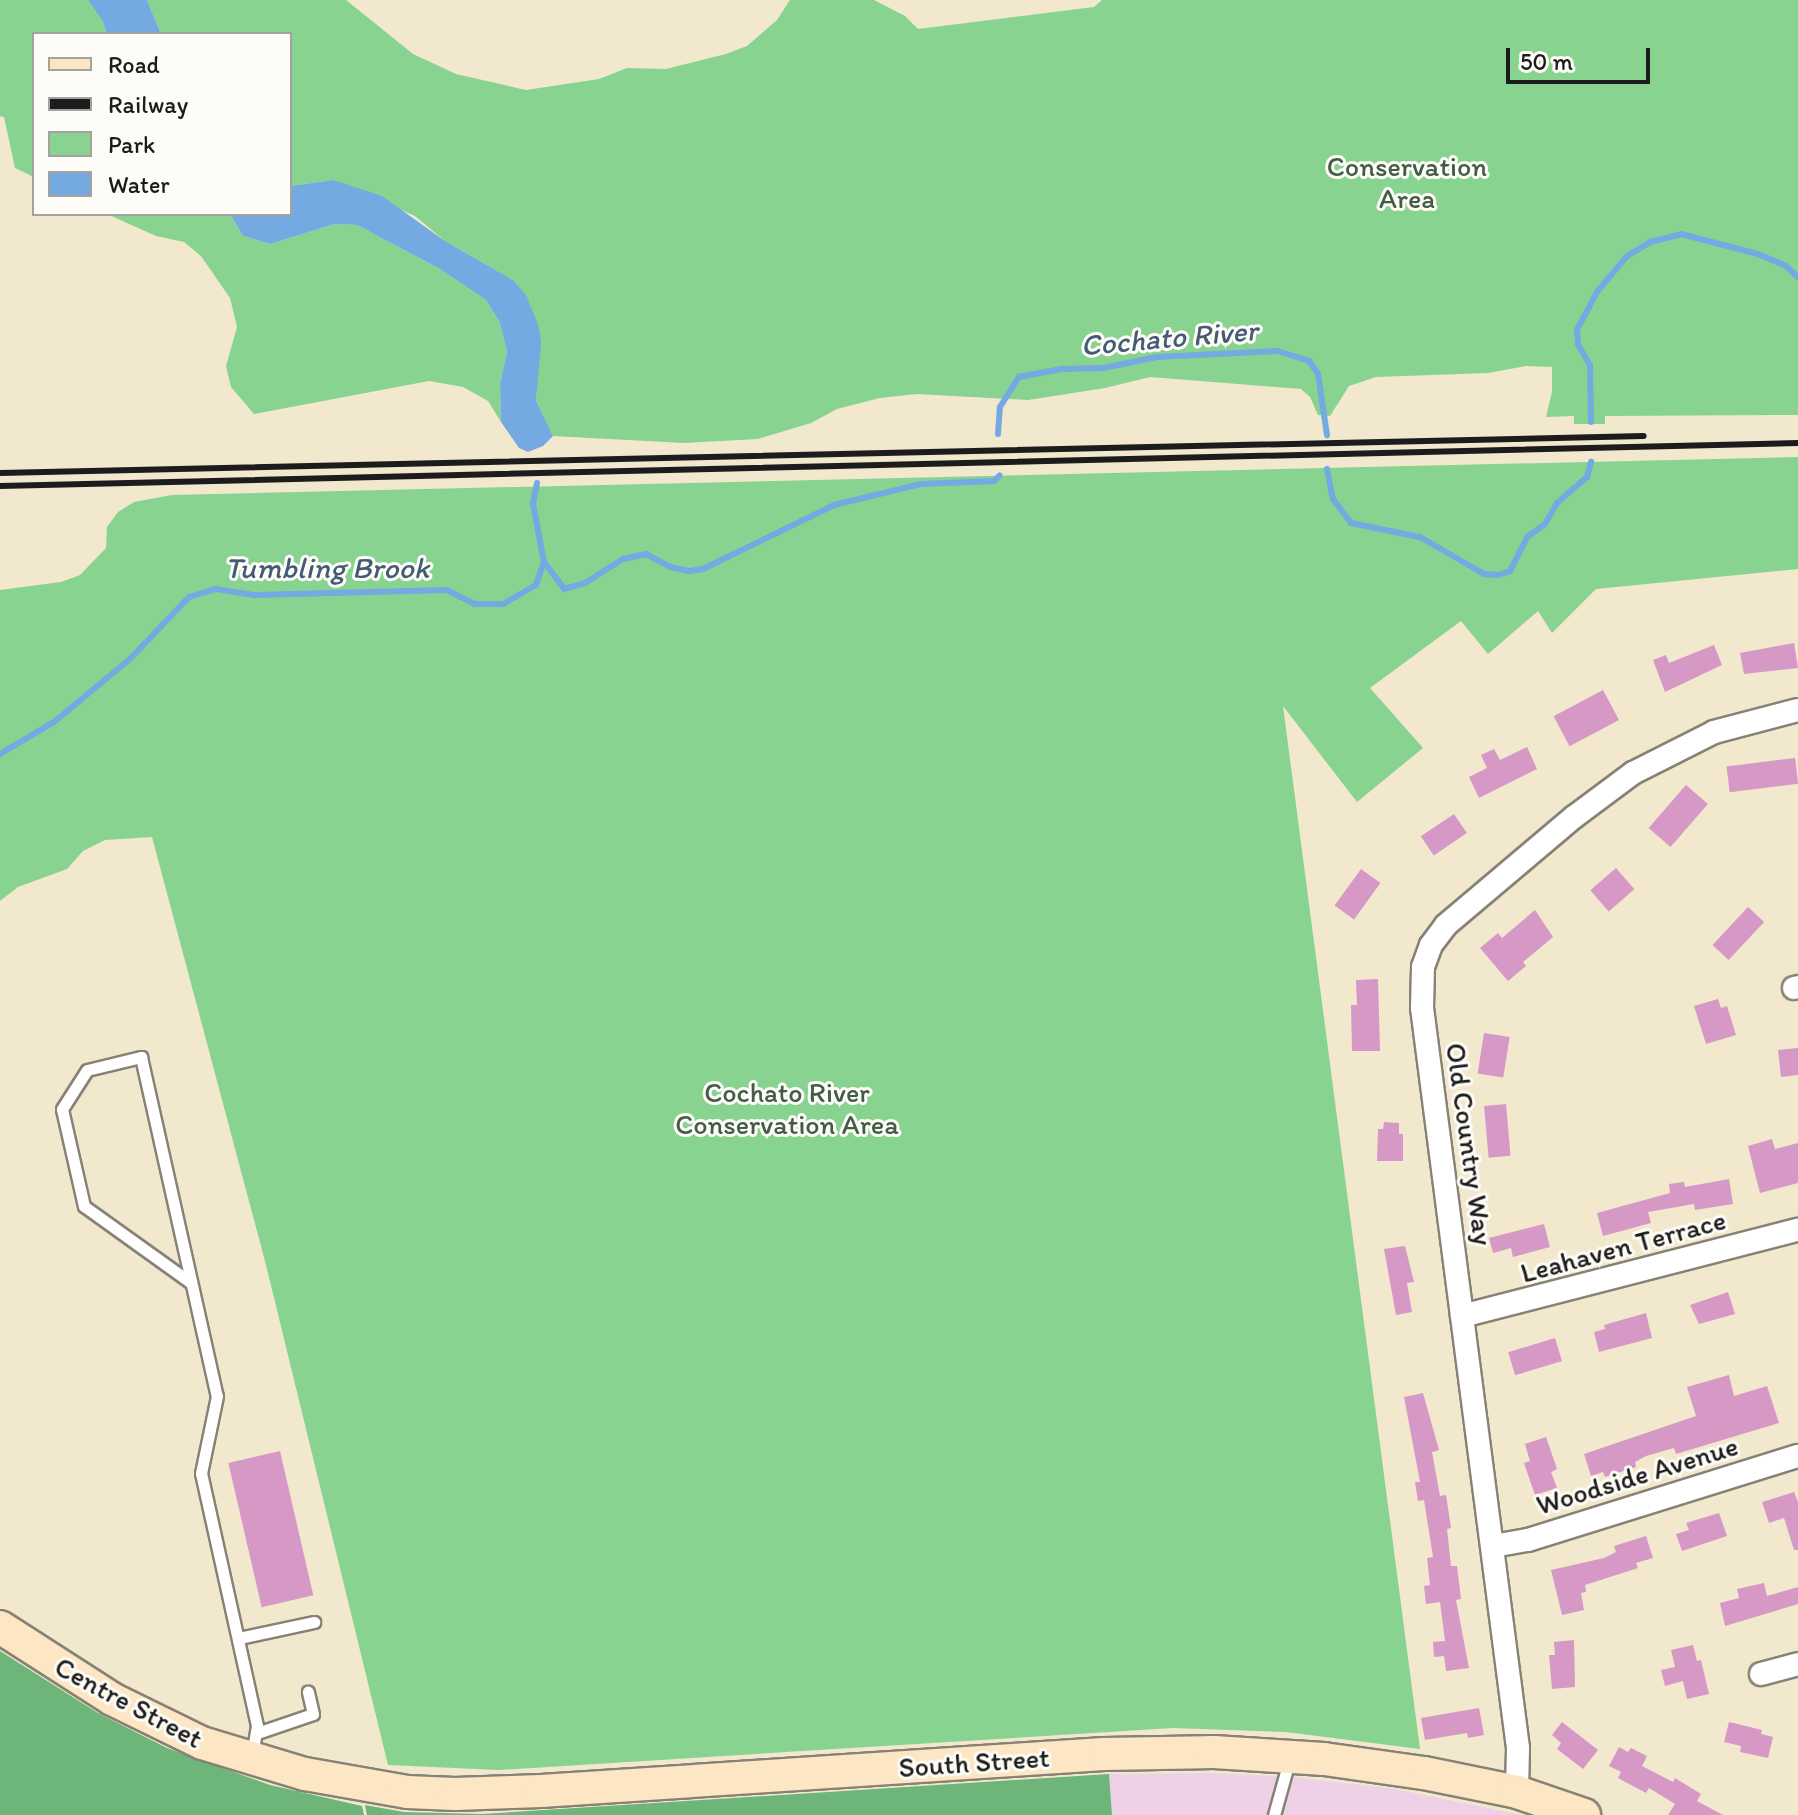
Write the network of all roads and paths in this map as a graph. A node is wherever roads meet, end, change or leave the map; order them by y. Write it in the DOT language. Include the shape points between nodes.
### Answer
graph roads {
  1 [pos="1798,710"];
  2 [pos="1798,1230"];
  3 [pos="190,1282"];
  4 [pos="1462,1316"];
  5 [pos="1798,1456"];
  6 [pos="1493,1546"];
  7 [pos="314,1622"];
  8 [pos="0,1627"];
  9 [pos="239,1638"];
  10 [pos="1798,1664"];
  11 [pos="1761,1674"];
  12 [pos="308,1692"];
  13 [pos="254,1746"];
  14 [pos="1290,1756"];
  15 [pos="358,1785"];
  16 [pos="1517,1792"];
  17 [pos="1273,1814"];
  18 [pos="1584,1815"];
  1 -- 4 [label="street, Old Country Way" via="1714,732 1646,764 1547,839 1446,925 1431,945 1423,967 1422,1008"];
  2 -- 4 [label="street, Leahaven Terrace"];
  3 -- 3 [label="lane" via="141,1057 87,1070 62,1109 84,1206"];
  3 -- 9 [label="lane" via="217,1396 201,1473"];
  4 -- 6 [label="street, Old Country Way"];
  5 -- 6 [label="street, Woodside Avenue" via="1528,1540"];
  6 -- 16 [label="street, Old Country Way" via="1518,1748"];
  7 -- 9 [label="lane"];
  8 -- 13 [label="main road, Centre Street" via="131,1709 202,1743"];
  9 -- 13 [label="lane"];
  10 -- 11 [label="street"];
  12 -- 13 [label="lane" via="313,1714"];
  13 -- 15 [label="main road, Centre Street"];
  14 -- 15 [label="main road, South Street" via="1104,1754 482,1794"];
  14 -- 16 [label="main road, South Street" via="1424,1773"];
  14 -- 17 [label="lane"];
  16 -- 18 [label="main road, South Street"];
}
